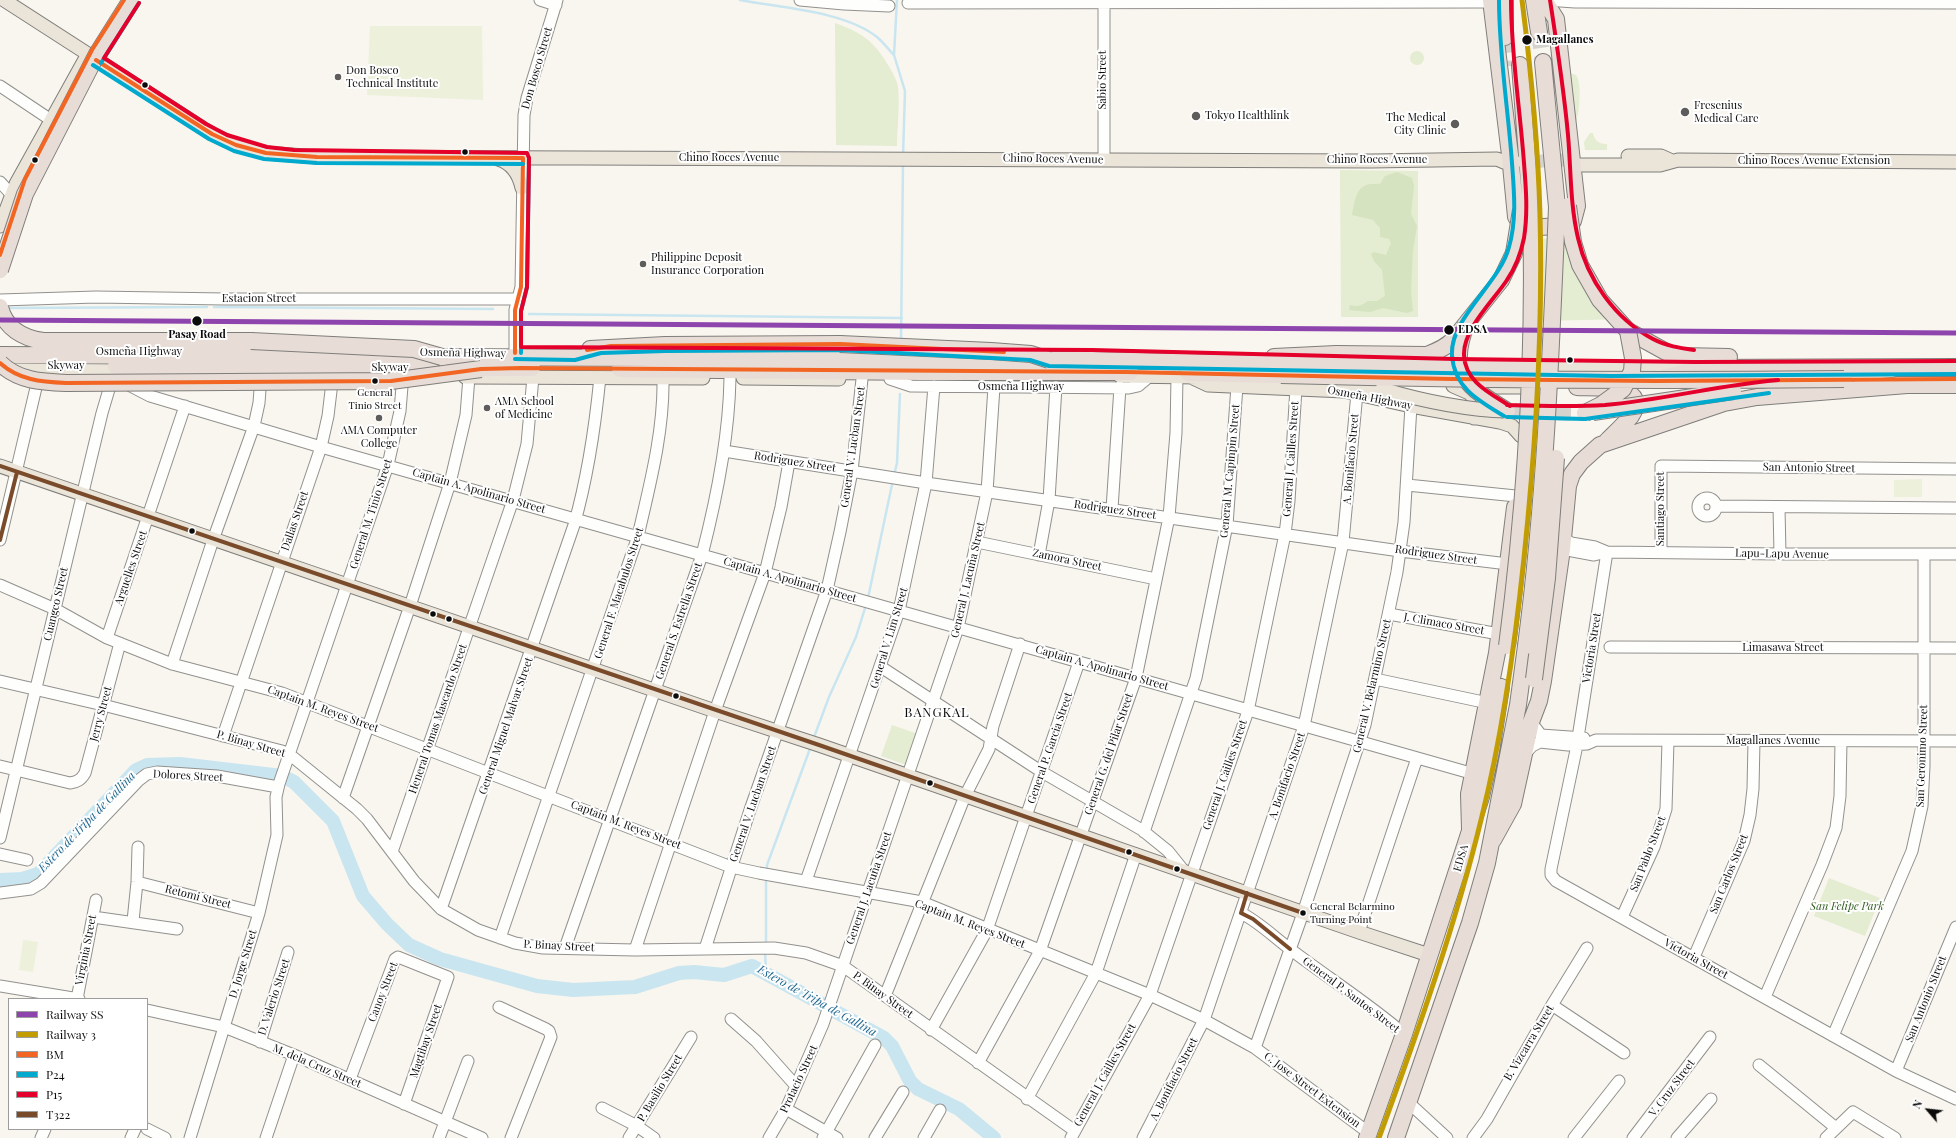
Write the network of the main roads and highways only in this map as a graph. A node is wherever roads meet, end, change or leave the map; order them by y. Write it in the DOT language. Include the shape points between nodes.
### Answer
graph roads {
  1 [pos="4,0"];
  2 [pos="124,0"];
  3 [pos="132,0"];
  4 [pos="1498,0"];
  5 [pos="1534,0"];
  6 [pos="1545,0"];
  7 [pos="1510,36"];
  8 [pos="92,57"];
  9 [pos="1548,61"];
  10 [pos="1515,66"];
  11 [pos="493,158"];
  12 [pos="1509,158"];
  13 [pos="1570,159"];
  14 [pos="1956,162"];
  15 [pos="522,188"];
  16 [pos="1563,207"];
  17 [pos="1526,210"];
  18 [pos="0,226"];
  19 [pos="0,255"];
  20 [pos="0,270"];
  21 [pos="0,280"];
  22 [pos="0,307"];
  23 [pos="1466,325"];
  24 [pos="1628,331"];
  25 [pos="1551,349"];
  26 [pos="0,350"];
  27 [pos="575,354"];
  28 [pos="0,355"];
  29 [pos="442,357"];
  30 [pos="1239,359"];
  31 [pos="1956,359"];
  32 [pos="1049,360"];
  33 [pos="1695,362"];
  34 [pos="1368,364"];
  35 [pos="0,365"];
  36 [pos="1956,368"];
  37 [pos="0,370"];
  38 [pos="475,373"];
  39 [pos="1680,374"];
  40 [pos="1191,377"];
  41 [pos="1956,379"];
  42 [pos="1907,385"];
  43 [pos="1956,385"];
  44 [pos="1453,386"];
  45 [pos="1540,387"];
  46 [pos="1609,388"];
  47 [pos="1507,411"];
  48 [pos="1688,416"];
  49 [pos="1474,418"];
  50 [pos="1521,436"];
  51 [pos="1606,442"];
  52 [pos="0,466"];
  53 [pos="1503,640"];
  54 [pos="1531,722"];
  55 [pos="1506,804"];
  56 [pos="1470,829"];
  57 [pos="1429,955"];
  58 [pos="1368,1135"];
  59 [pos="1396,1138"];
  1 -- 8 [label="main road, Chino Roces Avenue"];
  2 -- 19 [label="highway" via="92,50 25,179"];
  3 -- 8 [label="main road"];
  3 -- 20 [label="highway, bridge" via="97,54 31,181"];
  4 -- 7 [label="highway"];
  4 -- 12 [label="highway"];
  5 -- 6 [label="highway" via="1544,31"];
  6 -- 13 [label="highway" via="1556,19"];
  8 -- 11 [label="main road, Chino Roces Avenue" via="212,134 236,145 266,153 317,157"];
  8 -- 18 [label="main road" via="51,120 11,194"];
  8 -- 21 [label="main road" via="25,200"];
  9 -- 16 [label="highway" via="1562,134"];
  10 -- 17 [label="highway, EDSA"];
  11 -- 12 [label="main road, Chino Roces Avenue" via="1371,161"];
  11 -- 15 [label="main road" via="507,162 513,167 521,180"];
  12 -- 13 [label="highway" via="1516,217 1524,227 1557,226 1572,220 1577,206"];
  13 -- 14 [label="main road, Chino Roces Avenue Extension" via="1660,165 1672,160"];
  16 -- 24 [label="highway, bridge" via="1572,242 1585,276 1600,300"];
  16 -- 25 [label="highway, bridge"];
  17 -- 23 [label="highway, bridge" via="1511,261"];
  17 -- 53 [label="highway, EDSA, bridge" via="1533,316 1528,421 1520,534"];
  22 -- 29 [label="highway, bridge" via="6,322 15,331 28,338 43,341 251,341 414,349"];
  23 -- 30 [label="highway" via="1451,343 1427,355 1336,354"];
  23 -- 47 [label="highway, bridge" via="1458,349 1461,372 1472,388"];
  24 -- 33 [label="highway" via="1668,353"];
  24 -- 42 [label="highway, bridge" via="1634,364 1628,381 1619,393 1585,413 1782,386"];
  25 -- 54 [label="highway, bridge" via="1559,390 1558,425 1547,578 1529,704"];
  25 -- 55 [label="highway, bridge" via="1534,585"];
  26 -- 27 [label="main road, Osmeña Highway"];
  27 -- 30 [label="main road, Osmeña Highway"];
  27 -- 32 [label="highway, bridge" via="590,349 622,346 840,344 1031,354"];
  28 -- 29 [label="highway, Skyway, bridge"];
  29 -- 32 [label="highway, Skyway, bridge"];
  30 -- 34 [label="main road, Osmeña Highway"];
  31 -- 33 [label="highway"];
  32 -- 36 [label="highway, Skyway, bridge" via="1611,370"];
  33 -- 34 [label="main road, Osmeña Highway"];
  33 -- 36 [label="highway"];
  33 -- 39 [label="highway"];
  34 -- 44 [label="main road"];
  35 -- 38 [label="highway, bridge" via="27,379 66,383 391,381"];
  37 -- 38 [label="main road, Osmeña Highway"];
  38 -- 40 [label="main road, Osmeña Highway" via="533,377 663,378 890,379 909,375"];
  38 -- 41 [label="highway, bridge" via="1126,372 1452,379"];
  39 -- 46 [label="highway"];
  39 -- 48 [label="highway" via="1671,383 1667,396 1668,403 1672,408"];
  40 -- 47 [label="main road, Osmeña Highway, bridge" via="1294,379 1357,385 1450,406 1483,411"];
  40 -- 49 [label="main road, Osmeña Highway" via="1208,385 1323,389"];
  42 -- 43 [label="highway"];
  42 -- 48 [label="highway" via="1757,397 1724,403"];
  44 -- 45 [label="main road"];
  44 -- 49 [label="main road" via="1469,393 1479,403 1480,410"];
  45 -- 46 [label="highway"];
  45 -- 50 [label="highway" via="1532,389 1525,396"];
  46 -- 51 [label="highway" via="1627,391 1635,402 1632,415"];
  48 -- 51 [label="highway"];
  49 -- 50 [label="main road, Osmeña Highway" via="1507,424"];
  50 -- 53 [label="highway"];
  51 -- 54 [label="highway" via="1587,455 1572,474 1568,486 1543,681"];
  52 -- 57 [label="main road"];
  53 -- 56 [label="highway, EDSA" via="1491,751"];
  53 -- 56 [label="highway" via="1469,794"];
  54 -- 55 [label="highway" via="1524,756"];
  55 -- 59 [label="highway" via="1492,840 1470,923"];
  56 -- 57 [label="highway, EDSA"];
  57 -- 58 [label="highway, EDSA"];
}
